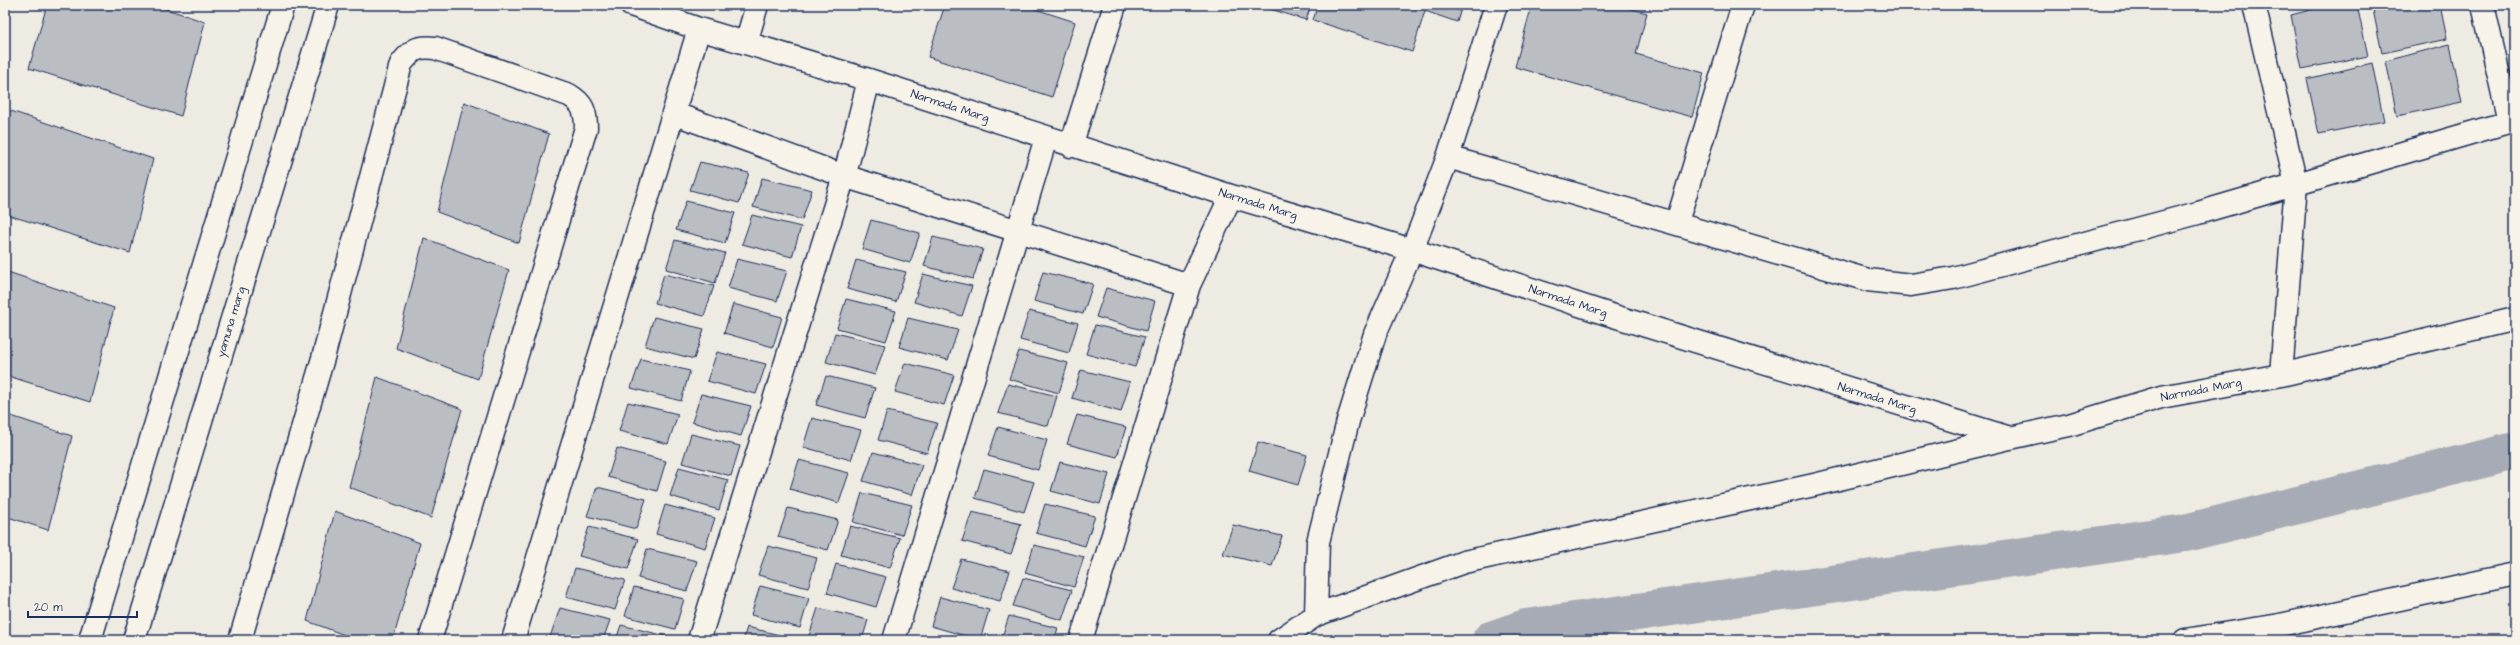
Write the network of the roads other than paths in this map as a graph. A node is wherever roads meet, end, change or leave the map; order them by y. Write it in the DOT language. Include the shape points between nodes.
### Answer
graph roads {
  1 [pos="283,5"];
  2 [pos="328,5"];
  3 [pos="631,5"];
  4 [pos="757,5"];
  5 [pos="1115,5"];
  6 [pos="1496,5"];
  7 [pos="1743,5"];
  8 [pos="2254,5"];
  9 [pos="2483,5"];
  10 [pos="699,29"];
  11 [pos="746,43"];
  12 [pos="869,80"];
  13 [pos="673,114"];
  14 [pos="2512,121"];
  15 [pos="1046,138"];
  16 [pos="1071,146"];
  17 [pos="1448,157"];
  18 [pos="844,176"];
  19 [pos="2296,184"];
  20 [pos="1231,196"];
  21 [pos="1677,222"];
  22 [pos="1017,231"];
  23 [pos="1412,250"];
  24 [pos="1189,285"];
  25 [pos="2515,319"];
  26 [pos="2281,375"];
  27 [pos="2010,438"];
  28 [pos="2515,574"];
  29 [pos="1316,615"];
  30 [pos="90,640"];
  31 [pos="134,640"];
  32 [pos="240,640"];
  33 [pos="430,640"];
  34 [pos="513,640"];
  35 [pos="699,640"];
  36 [pos="894,640"];
  37 [pos="1081,640"];
  38 [pos="1279,640"];
  39 [pos="2185,640"];
  1 -- 30 [label="street"];
  2 -- 31 [label="street, yamuna marg"];
  3 -- 10 [label="street, Narmada Marg"];
  4 -- 11 [label="street"];
  5 -- 16 [label="street"];
  6 -- 17 [label="street"];
  7 -- 21 [label="street"];
  8 -- 19 [label="street"];
  9 -- 14 [label="street"];
  10 -- 11 [label="street, Narmada Marg"];
  10 -- 13 [label="street"];
  11 -- 12 [label="street, Narmada Marg"];
  12 -- 15 [label="street, Narmada Marg"];
  12 -- 18 [label="street"];
  13 -- 18 [label="street"];
  13 -- 34 [label="street"];
  14 -- 19 [label="street"];
  15 -- 16 [label="street, Narmada Marg"];
  15 -- 22 [label="street"];
  16 -- 20 [label="street, Narmada Marg"];
  17 -- 21 [label="street"];
  17 -- 23 [label="street"];
  18 -- 22 [label="street"];
  18 -- 35 [label="street"];
  19 -- 21 [label="street" via="2198,214 1953,278 1911,285 1868,280"];
  19 -- 26 [label="street"];
  20 -- 23 [label="street, Narmada Marg"];
  20 -- 24 [label="street"];
  22 -- 24 [label="street"];
  22 -- 36 [label="street"];
  23 -- 27 [label="street, Narmada Marg" via="1704,344"];
  23 -- 29 [label="street" via="1375,334 1348,421 1318,542"];
  24 -- 37 [label="street"];
  25 -- 26 [label="street, Narmada Marg"];
  26 -- 27 [label="street, Narmada Marg" via="2161,397 2069,425"];
  27 -- 29 [label="street" via="1814,485 1464,562"];
  28 -- 39 [label="street" via="2280,625"];
  29 -- 38 [label="street"];
  32 -- 33 [label="street" via="323,358 401,64 411,52 422,46 435,48 569,95 580,101 586,114 586,128"];
}
